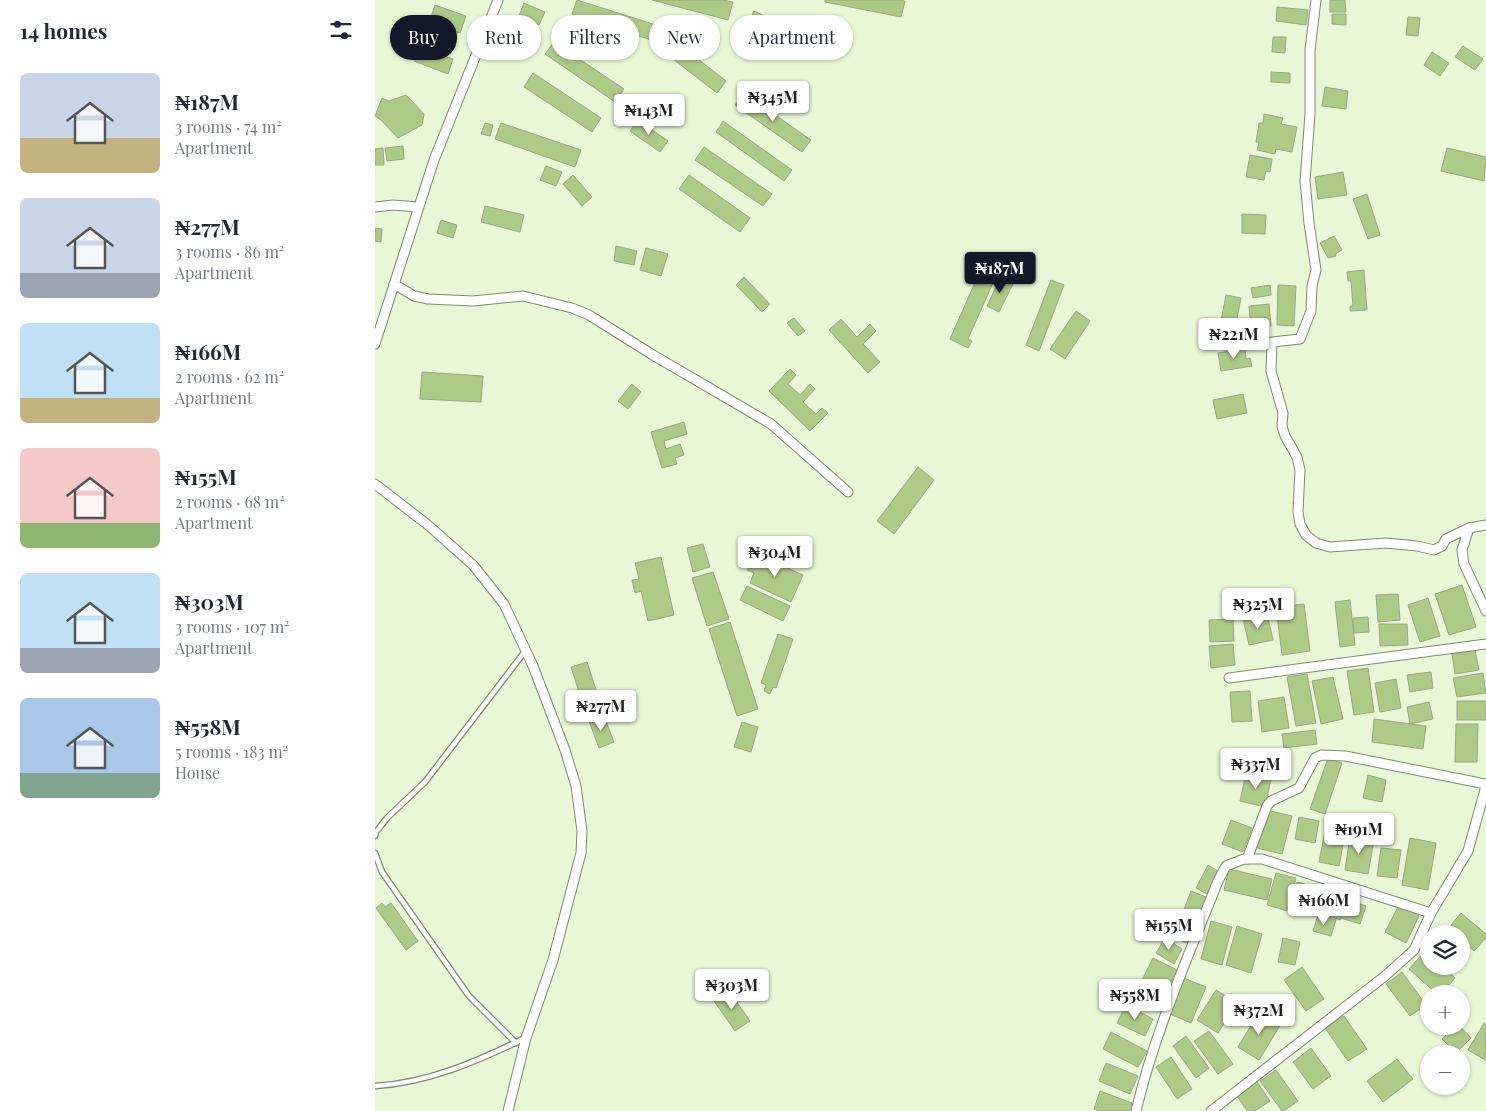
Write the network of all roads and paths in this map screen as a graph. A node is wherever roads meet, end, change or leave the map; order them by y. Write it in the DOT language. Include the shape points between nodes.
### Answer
graph roads {
  1 [pos="498,0"];
  2 [pos="1316,0"];
  3 [pos="375,207"];
  4 [pos="418,207"];
  5 [pos="393,284"];
  6 [pos="375,344"];
  7 [pos="375,484"];
  8 [pos="848,492"];
  9 [pos="1486,525"];
  10 [pos="1469,528"];
  11 [pos="1486,611"];
  12 [pos="1486,644"];
  13 [pos="526,650"];
  14 [pos="1229,678"];
  15 [pos="1486,785"];
  16 [pos="375,836"];
  17 [pos="375,853"];
  18 [pos="1247,859"];
  19 [pos="1431,913"];
  20 [pos="526,1038"];
  21 [pos="516,1043"];
  22 [pos="375,1086"];
  23 [pos="508,1111"];
  24 [pos="1137,1111"];
  25 [pos="1212,1111"];
  1 -- 4 [label="street"];
  2 -- 10 [label="street" via="1310,50 1305,181 1316,270 1311,312 1300,339 1273,342 1271,371 1283,413 1282,426 1300,470 1300,524 1316,544 1329,547 1386,543 1435,550 1446,539"];
  3 -- 4 [label="street"];
  4 -- 5 [label="street"];
  5 -- 6 [label="street"];
  5 -- 8 [label="street" via="414,296 429,299 473,301 523,296 589,315 771,424"];
  7 -- 13 [label="street" via="484,577 504,604"];
  9 -- 10 [label="street"];
  10 -- 11 [label="street" via="1462,550 1464,564"];
  12 -- 14 [label="street"];
  13 -- 16 [label="lane" via="425,782 387,818"];
  13 -- 20 [label="street" via="576,786 582,831 581,853 553,960"];
  15 -- 18 [label="street" via="1345,756 1321,755 1315,758 1299,788 1267,806"];
  15 -- 19 [label="street" via="1468,851"];
  17 -- 21 [label="lane" via="382,872 469,996"];
  18 -- 19 [label="street" via="1283,864"];
  18 -- 24 [label="street" via="1226,866 1218,881 1147,1066"];
  19 -- 25 [label="street" via="1414,950"];
  20 -- 21 [label="lane"];
  20 -- 23 [label="street"];
  21 -- 22 [label="lane" via="449,1071 393,1085"];
}
